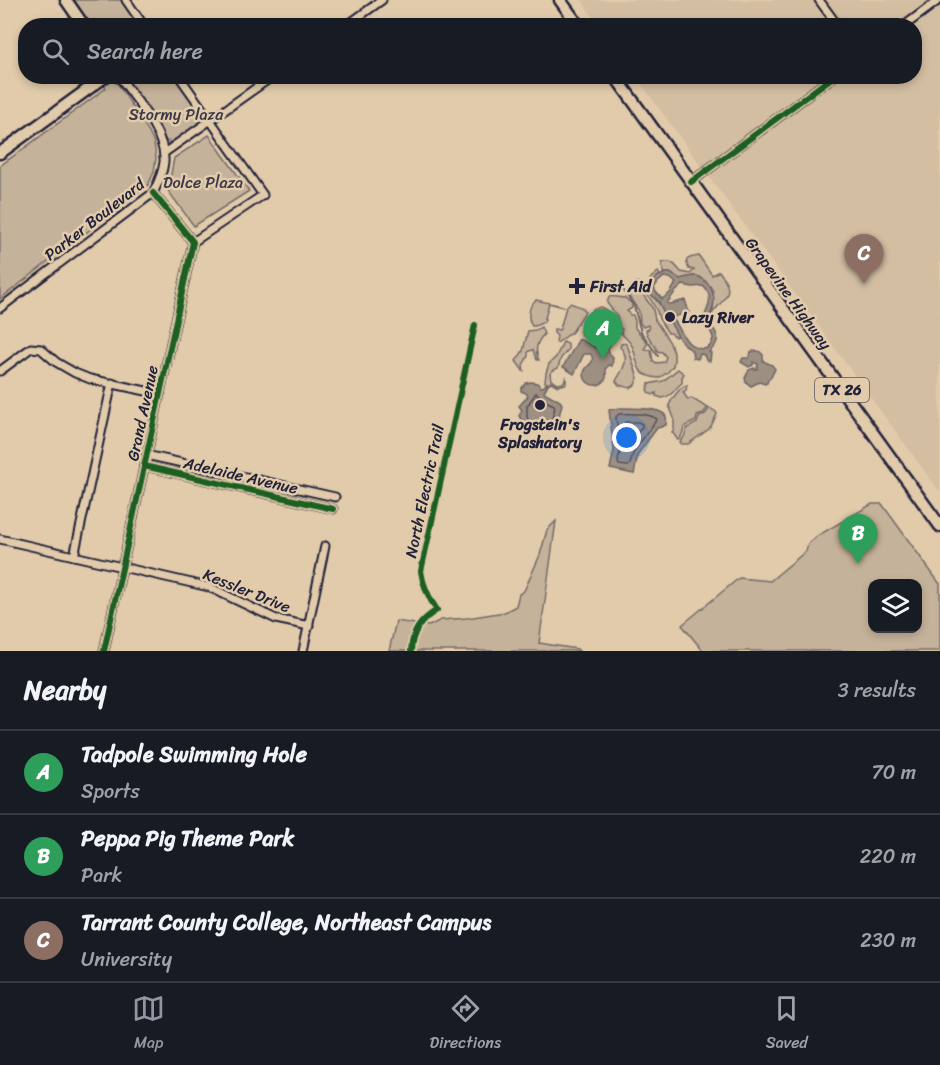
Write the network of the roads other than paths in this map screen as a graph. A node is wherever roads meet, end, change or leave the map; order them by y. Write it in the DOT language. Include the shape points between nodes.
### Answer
graph roads {
  1 [pos="66,0"];
  2 [pos="126,0"];
  3 [pos="382,0"];
  4 [pos="561,0"];
  5 [pos="819,0"];
  6 [pos="939,0"];
  7 [pos="78,18"];
  8 [pos="138,18"];
  9 [pos="357,18"];
  10 [pos="573,18"];
  11 [pos="832,18"];
  12 [pos="915,18"];
  13 [pos="95,84"];
  14 [pos="124,84"];
  15 [pos="185,84"];
  16 [pos="262,84"];
  17 [pos="621,84"];
  18 [pos="823,84"];
  19 [pos="210,120"];
  20 [pos="0,153"];
  21 [pos="164,153"];
  22 [pos="691,182"];
  23 [pos="153,193"];
  24 [pos="193,242"];
  25 [pos="0,308"];
  26 [pos="0,371"];
  27 [pos="112,383"];
  28 [pos="160,394"];
  29 [pos="146,455"];
  30 [pos="144,466"];
  31 [pos="335,497"];
  32 [pos="333,509"];
  33 [pos="940,526"];
  34 [pos="0,539"];
  35 [pos="325,546"];
  36 [pos="74,556"];
  37 [pos="122,566"];
  38 [pos="309,626"];
  39 [pos="104,651"];
  40 [pos="303,651"];
  1 -- 7 [label="main road"];
  2 -- 8 [label="street"];
  3 -- 9 [label="street"];
  4 -- 10 [label="main road"];
  5 -- 11 [label="street"];
  6 -- 12 [label="street"];
  13 -- 20 [label="main road"];
  14 -- 21 [label="street" via="160,138"];
  15 -- 19 [label="street"];
  16 -- 19 [label="street"];
  17 -- 22 [label="main road, Grapevine Highway / TX 26"];
  18 -- 22 [label="street"];
  19 -- 21 [label="street"];
  19 -- 24 [label="street" via="263,195"];
  21 -- 23 [label="street, Parker Boulevard" via="161,176"];
  22 -- 33 [label="main road, Grapevine Highway / TX 26"];
  23 -- 24 [label="street"];
  23 -- 25 [label="street, Parker Boulevard"];
  24 -- 28 [label="street, Grand Avenue"];
  26 -- 27 [label="street" via="36,348 75,373"];
  27 -- 28 [label="street"];
  27 -- 36 [label="street"];
  28 -- 29 [label="street, Grand Avenue"];
  29 -- 30 [label="street, Grand Avenue"];
  29 -- 31 [label="street, Adelaide Avenue"];
  30 -- 32 [label="street, Adelaide Avenue"];
  30 -- 37 [label="street, Grand Avenue"];
  34 -- 36 [label="street, Kessler Drive"];
  35 -- 38 [label="street"];
  36 -- 37 [label="street, Kessler Drive"];
  37 -- 38 [label="street, Kessler Drive" via="209,587 276,619"];
  37 -- 39 [label="street, Grand Avenue"];
  38 -- 40 [label="street"];
}
